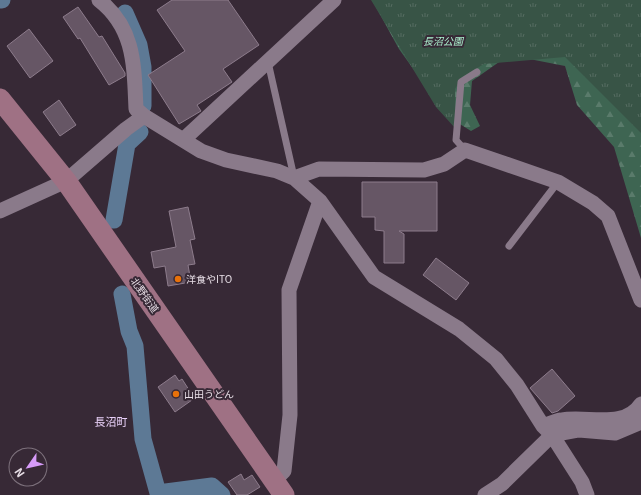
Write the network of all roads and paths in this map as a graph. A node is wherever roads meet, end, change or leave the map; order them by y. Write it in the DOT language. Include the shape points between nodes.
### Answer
graph roads {
  1 [pos="99,0"];
  2 [pos="328,2"];
  3 [pos="115,5"];
  4 [pos="268,62"];
  5 [pos="477,72"];
  6 [pos="0,99"];
  7 [pos="144,116"];
  8 [pos="183,140"];
  9 [pos="465,150"];
  10 [pos="294,178"];
  11 [pos="66,180"];
  12 [pos="558,182"];
  13 [pos="320,201"];
  14 [pos="0,210"];
  15 [pos="509,246"];
  16 [pos="641,300"];
  17 [pos="641,404"];
  18 [pos="641,422"];
  19 [pos="547,431"];
  20 [pos="279,488"];
  21 [pos="485,495"];
  22 [pos="587,495"];
  1 -- 3 [label="street"];
  2 -- 4 [label="street"];
  3 -- 7 [label="street" via="131,48 136,109"];
  4 -- 8 [label="street"];
  4 -- 10 [label="lane"];
  5 -- 9 [label="lane" via="461,82 456,140"];
  6 -- 11 [label="main road, 北野街道"];
  7 -- 8 [label="street"];
  7 -- 11 [label="street" via="126,128"];
  8 -- 10 [label="street" via="201,151 226,160"];
  9 -- 10 [label="street" via="444,164 424,170 319,169"];
  9 -- 12 [label="street"];
  10 -- 13 [label="street"];
  11 -- 14 [label="street"];
  11 -- 20 [label="main road, 北野街道"];
  12 -- 15 [label="lane"];
  12 -- 16 [label="street" via="594,203 608,216"];
  13 -- 19 [label="street" via="374,276 459,329 496,358"];
  13 -- 20 [label="street" via="289,290 290,415 284,470"];
  17 -- 19 [label="street" via="636,412 616,420 561,420"];
  18 -- 19 [label="street" via="616,433"];
  19 -- 21 [label="street" via="502,484"];
  19 -- 22 [label="street" via="582,482"];
}
